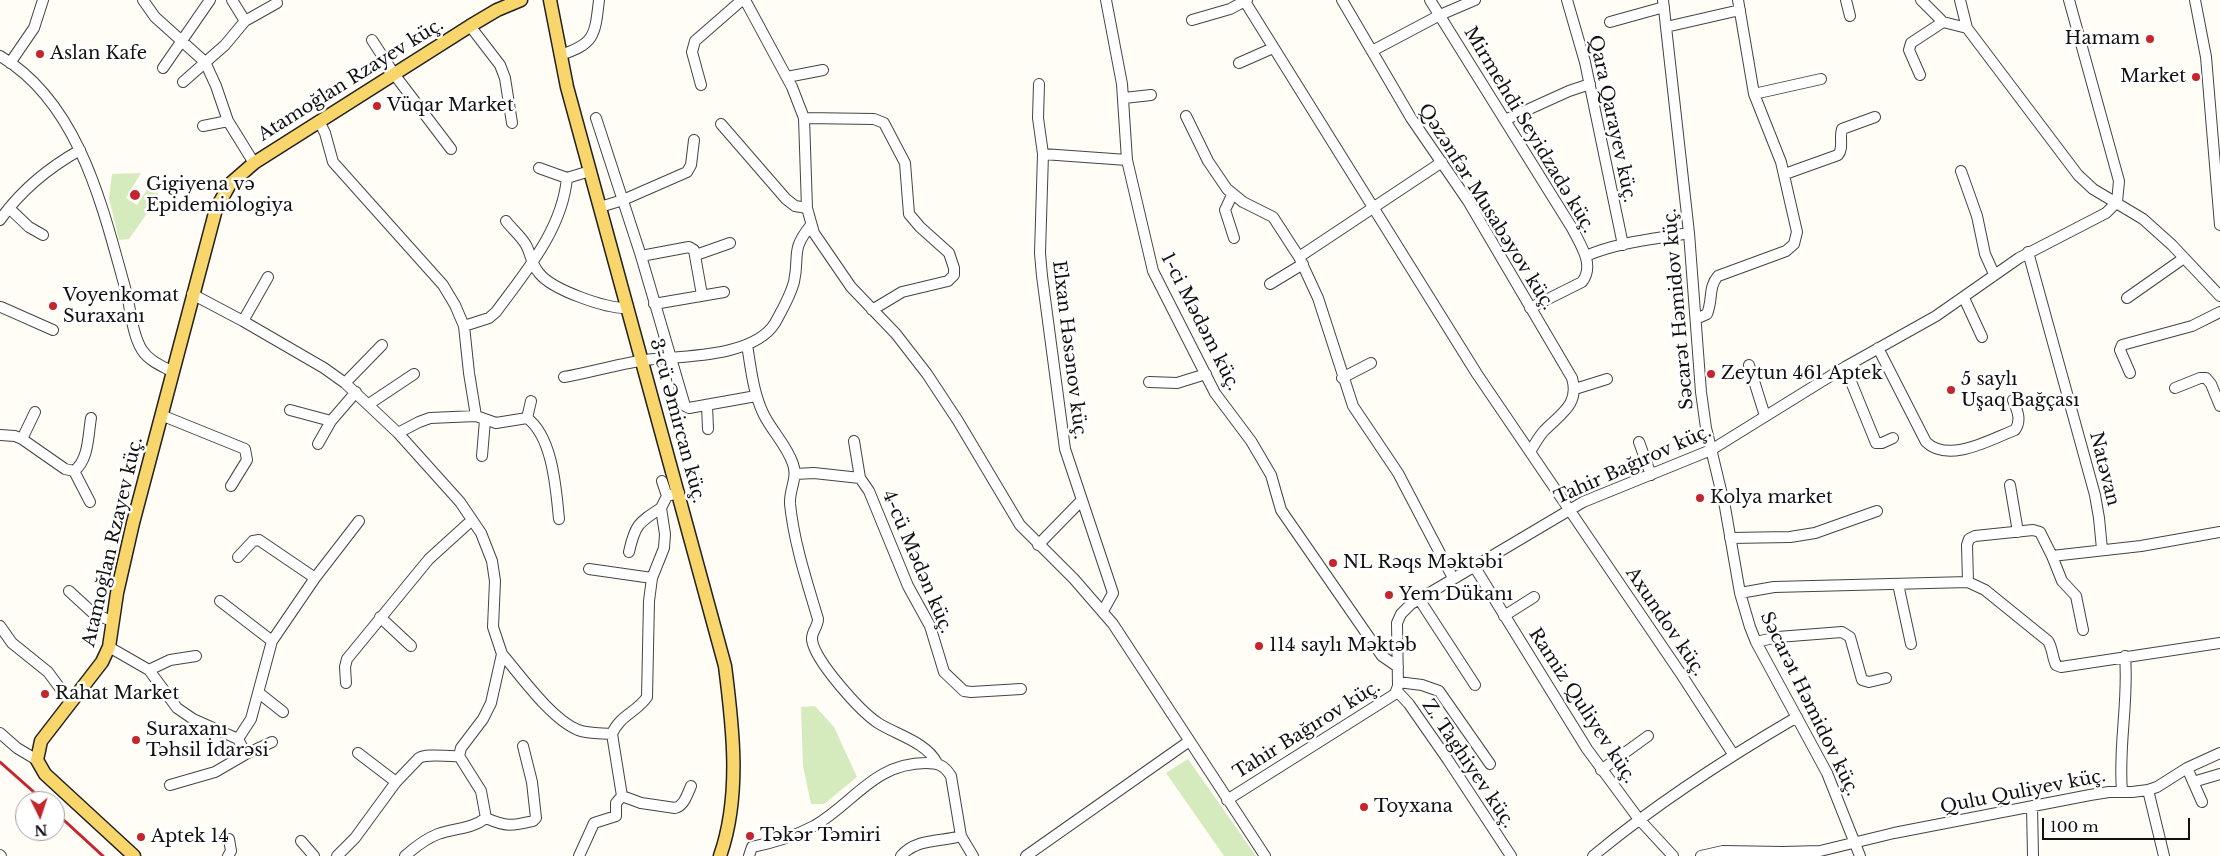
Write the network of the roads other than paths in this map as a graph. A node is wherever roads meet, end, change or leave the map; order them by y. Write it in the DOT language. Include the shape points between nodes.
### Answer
graph roads {
  1 [pos="44,0"];
  2 [pos="143,0"];
  3 [pos="210,0"];
  4 [pos="232,0"];
  5 [pos="521,0"];
  6 [pos="550,0"];
  7 [pos="599,0"];
  8 [pos="743,0"];
  9 [pos="1106,0"];
  10 [pos="1245,0"];
  11 [pos="1342,0"];
  12 [pos="1430,0"];
  13 [pos="1473,0"];
  14 [pos="1567,0"];
  15 [pos="1846,0"];
  16 [pos="1921,0"];
  17 [pos="1960,0"];
  18 [pos="2068,0"];
  19 [pos="2195,0"];
  20 [pos="278,3"];
  21 [pos="1663,3"];
  22 [pos="1739,5"];
  23 [pos="1440,15"];
  24 [pos="1850,16"];
  25 [pos="1192,20"];
  26 [pos="245,21"];
  27 [pos="1610,22"];
  28 [pos="1943,22"];
  29 [pos="470,26"];
  30 [pos="1666,27"];
  31 [pos="1968,28"];
  32 [pos="372,40"];
  33 [pos="181,41"];
  34 [pos="1274,48"];
  35 [pos="1372,51"];
  36 [pos="560,55"];
  37 [pos="0,56"];
  38 [pos="205,62"];
  39 [pos="10,63"];
  40 [pos="1240,63"];
  41 [pos="163,68"];
  42 [pos="823,70"];
  43 [pos="394,74"];
  44 [pos="1920,75"];
  45 [pos="787,77"];
  46 [pos="1820,79"];
  47 [pos="183,82"];
  48 [pos="1039,84"];
  49 [pos="1590,84"];
  50 [pos="701,85"];
  51 [pos="1754,94"];
  52 [pos="1151,95"];
  53 [pos="1124,98"];
  54 [pos="1186,116"];
  55 [pos="1875,117"];
  56 [pos="596,118"];
  57 [pos="804,118"];
  58 [pos="1505,120"];
  59 [pos="228,121"];
  60 [pos="318,121"];
  61 [pos="512,123"];
  62 [pos="721,124"];
  63 [pos="203,126"];
  64 [pos="694,140"];
  65 [pos="451,149"];
  66 [pos="80,150"];
  67 [pos="1043,154"];
  68 [pos="1126,160"];
  69 [pos="1442,162"];
  70 [pos="254,163"];
  71 [pos="539,168"];
  72 [pos="590,171"];
  73 [pos="1961,171"];
  74 [pos="1785,174"];
  75 [pos="567,178"];
  76 [pos="2218,179"];
  77 [pos="1232,195"];
  78 [pos="623,200"];
  79 [pos="2117,202"];
  80 [pos="600,207"];
  81 [pos="8,208"];
  82 [pos="806,208"];
  83 [pos="1373,208"];
  84 [pos="0,220"];
  85 [pos="506,221"];
  86 [pos="811,225"];
  87 [pos="2220,225"];
  88 [pos="1689,233"];
  89 [pos="43,235"];
  90 [pos="1234,238"];
  91 [pos="730,243"];
  92 [pos="1623,245"];
  93 [pos="2028,252"];
  94 [pos="641,256"];
  95 [pos="696,256"];
  96 [pos="1586,256"];
  97 [pos="2184,258"];
  98 [pos="1301,260"];
  99 [pos="532,264"];
  100 [pos="1994,274"];
  101 [pos="268,277"];
  102 [pos="1270,284"];
  103 [pos="724,292"];
  104 [pos="192,294"];
  105 [pos="702,295"];
  106 [pos="2220,296"];
  107 [pos="1964,298"];
  108 [pos="2127,298"];
  109 [pos="654,304"];
  110 [pos="0,307"];
  111 [pos="628,308"];
  112 [pos="1530,308"];
  113 [pos="872,310"];
  114 [pos="2220,312"];
  115 [pos="1696,319"];
  116 [pos="243,321"];
  117 [pos="464,326"];
  118 [pos="53,330"];
  119 [pos="1982,337"];
  120 [pos="747,344"];
  121 [pos="382,345"];
  122 [pos="1878,348"];
  123 [pos="671,359"];
  124 [pos="643,362"];
  125 [pos="1371,363"];
  126 [pos="1750,365"];
  127 [pos="1845,367"];
  128 [pos="173,372"];
  129 [pos="2130,373"];
  130 [pos="414,374"];
  131 [pos="1206,374"];
  132 [pos="564,378"];
  133 [pos="1342,378"];
  134 [pos="1607,379"];
  135 [pos="1149,382"];
  136 [pos="345,383"];
  137 [pos="2175,388"];
  138 [pos="1575,389"];
  139 [pos="356,392"];
  140 [pos="756,396"];
  141 [pos="531,400"];
  142 [pos="2013,400"];
  143 [pos="369,404"];
  144 [pos="707,406"];
  145 [pos="2220,406"];
  146 [pos="290,410"];
  147 [pos="35,412"];
  148 [pos="161,415"];
  149 [pos="1765,416"];
  150 [pos="91,418"];
  151 [pos="480,418"];
  152 [pos="527,418"];
  153 [pos="331,421"];
  154 [pos="708,429"];
  155 [pos="398,433"];
  156 [pos="0,435"];
  157 [pos="1893,438"];
  158 [pos="22,439"];
  159 [pos="854,441"];
  160 [pos="1639,442"];
  161 [pos="318,444"];
  162 [pos="1712,450"];
  163 [pos="1530,452"];
  164 [pos="482,456"];
  165 [pos="74,470"];
  166 [pos="795,474"];
  167 [pos="1651,475"];
  168 [pos="860,478"];
  169 [pos="662,481"];
  170 [pos="2010,485"];
  171 [pos="231,486"];
  172 [pos="673,494"];
  173 [pos="1081,501"];
  174 [pos="90,502"];
  175 [pos="661,508"];
  176 [pos="1568,510"];
  177 [pos="1877,511"];
  178 [pos="559,519"];
  179 [pos="472,520"];
  180 [pos="359,522"];
  181 [pos="2018,532"];
  182 [pos="2220,532"];
  183 [pos="1730,538"];
  184 [pos="1038,545"];
  185 [pos="2102,549"];
  186 [pos="629,552"];
  187 [pos="2052,556"];
  188 [pos="238,557"];
  189 [pos="1474,566"];
  190 [pos="589,569"];
  191 [pos="315,578"];
  192 [pos="652,578"];
  193 [pos="1453,578"];
  194 [pos="1968,582"];
  195 [pos="1898,584"];
  196 [pos="69,591"];
  197 [pos="1740,594"];
  198 [pos="1534,597"];
  199 [pos="1419,599"];
  200 [pos="220,601"];
  201 [pos="1103,611"];
  202 [pos="1504,616"];
  203 [pos="380,617"];
  204 [pos="112,621"];
  205 [pos="0,626"];
  206 [pos="2083,630"];
  207 [pos="272,641"];
  208 [pos="1756,642"];
  209 [pos="2220,643"];
  210 [pos="1911,644"];
  211 [pos="411,646"];
  212 [pos="109,648"];
  213 [pos="502,654"];
  214 [pos="196,656"];
  215 [pos="2125,656"];
  216 [pos="1398,667"];
  217 [pos="150,670"];
  218 [pos="1886,678"];
  219 [pos="346,683"];
  220 [pos="1475,685"];
  221 [pos="1398,687"];
  222 [pos="1021,689"];
  223 [pos="258,694"];
  224 [pos="71,702"];
  225 [pos="283,712"];
  226 [pos="1797,717"];
  227 [pos="0,733"];
  228 [pos="612,734"];
  229 [pos="1648,736"];
  230 [pos="238,739"];
  231 [pos="272,742"];
  232 [pos="1188,742"];
  233 [pos="523,746"];
  234 [pos="358,753"];
  235 [pos="2220,753"];
  236 [pos="246,754"];
  237 [pos="1733,754"];
  238 [pos="459,756"];
  239 [pos="38,760"];
  240 [pos="937,763"];
  241 [pos="1490,764"];
  242 [pos="2187,768"];
  243 [pos="1601,770"];
  244 [pos="2220,774"];
  245 [pos="396,782"];
  246 [pos="2193,782"];
  247 [pos="170,785"];
  248 [pos="691,786"];
  249 [pos="2148,790"];
  250 [pos="2122,791"];
  251 [pos="622,796"];
  252 [pos="1227,800"];
  253 [pos="2202,802"];
  254 [pos="2032,806"];
  255 [pos="486,818"];
  256 [pos="1638,818"];
  257 [pos="961,836"];
  258 [pos="229,839"];
  259 [pos="301,841"];
  260 [pos="1854,842"];
  261 [pos="1669,855"];
  262 [pos="134,856"];
  263 [pos="228,856"];
  264 [pos="314,856"];
  265 [pos="338,856"];
  266 [pos="405,856"];
  267 [pos="579,856"];
  268 [pos="720,856"];
  269 [pos="748,856"];
  270 [pos="902,856"];
  271 [pos="973,856"];
  272 [pos="1026,856"];
  273 [pos="1265,856"];
  274 [pos="1511,856"];
  275 [pos="1593,856"];
  276 [pos="1700,856"];
  277 [pos="1860,856"];
  278 [pos="2033,856"];
  279 [pos="2164,856"];
  1 -- 39 [label="street" via="34,28"];
  2 -- 33 [label="street, Atamoğlan Rzayev küç." via="155,17"];
  3 -- 33 [label="street"];
  4 -- 26 [label="street"];
  5 -- 29 [label="main road, Atamoğlan Rzayev küç."];
  6 -- 36 [label="main road, 3-cü Əmircan küç."];
  7 -- 36 [label="street" via="593,35 588,43"];
  8 -- 45 [label="street"];
  8 -- 50 [label="street" via="694,41 692,52"];
  9 -- 53 [label="street, 1-ci Mədəm küç."];
  10 -- 25 [label="street" via="1222,12"];
  10 -- 34 [label="street, Axundov küç."];
  11 -- 35 [label="street, Qəzənfər Musabəyov küç."];
  12 -- 23 [label="street, Mirmehdi Seyidzadə küç."];
  13 -- 23 [label="street"];
  14 -- 49 [label="street, Qara Qarayev küç."];
  15 -- 24 [label="street"];
  16 -- 28 [label="street"];
  17 -- 31 [label="street"];
  18 -- 79 [label="street" via="2119,181"];
  19 -- 76 [label="street" via="2206,57"];
  20 -- 26 [label="street"];
  21 -- 27 [label="street"];
  21 -- 30 [label="street, Səcarət Həmidov küç."];
  22 -- 30 [label="street"];
  22 -- 51 [label="street"];
  23 -- 35 [label="street"];
  23 -- 58 [label="street, Mirmehdi Seyidzadə küç."];
  26 -- 38 [label="street"];
  28 -- 31 [label="street"];
  28 -- 44 [label="street" via="1911,43 1909,50"];
  29 -- 43 [label="main road, Atamoğlan Rzayev küç."];
  29 -- 61 [label="street" via="500,65"];
  30 -- 88 [label="street, Səcarət Həmidov küç."];
  31 -- 79 [label="street" via="2078,174 2093,189"];
  32 -- 43 [label="street"];
  33 -- 38 [label="street, Atamoğlan Rzayev küç."];
  33 -- 41 [label="street"];
  34 -- 40 [label="street"];
  34 -- 83 [label="street, Axundov küç."];
  35 -- 69 [label="street, Qəzənfər Musabəyov küç." via="1411,118"];
  36 -- 72 [label="main road, 3-cü Əmircan küç."];
  37 -- 39 [label="street"];
  38 -- 47 [label="street"];
  38 -- 59 [label="street, Atamoğlan Rzayev küç."];
  39 -- 66 [label="street" via="54,106"];
  42 -- 45 [label="street"];
  43 -- 60 [label="main road, Atamoğlan Rzayev küç."];
  43 -- 65 [label="street"];
  45 -- 57 [label="street"];
  46 -- 51 [label="street"];
  48 -- 67 [label="street, Elxan Həsənov küç." via="1038,118"];
  49 -- 58 [label="street"];
  49 -- 92 [label="street, Qara Qarayev küç."];
  51 -- 74 [label="street"];
  52 -- 53 [label="street"];
  53 -- 68 [label="street, 1-ci Mədəm küç."];
  54 -- 77 [label="street" via="1208,161"];
  55 -- 74 [label="street" via="1842,129 1841,152 1838,155"];
  56 -- 78 [label="street"];
  57 -- 82 [label="street"];
  57 -- 113 [label="street" via="874,119 884,123 905,163 909,214 949,254 954,268 954,275 948,281 902,292"];
  58 -- 96 [label="street, Mirmehdi Seyidzadə küç."];
  59 -- 63 [label="street"];
  59 -- 70 [label="street, Atamoğlan Rzayev küç."];
  60 -- 70 [label="main road, Atamoğlan Rzayev küç."];
  60 -- 117 [label="street" via="333,162 443,285"];
  62 -- 82 [label="street" via="786,199 795,206"];
  64 -- 78 [label="street" via="687,172"];
  66 -- 81 [label="street" via="48,170"];
  66 -- 128 [label="street" via="108,229 138,341 156,363"];
  67 -- 68 [label="street"];
  67 -- 173 [label="street, Elxan Həsənov küç." via="1042,276 1060,422"];
  68 -- 131 [label="street, 1-ci Mədəm küç." via="1153,271"];
  69 -- 83 [label="street"];
  69 -- 112 [label="street, Qəzənfər Musabəyov küç."];
  70 -- 104 [label="main road, Atamoğlan Rzayev küç." via="222,196"];
  71 -- 75 [label="street"];
  72 -- 75 [label="street"];
  72 -- 80 [label="main road, 3-cü Əmircan küç."];
  73 -- 100 [label="street"];
  74 -- 115 [label="street" via="1797,232 1794,244 1786,251 1718,276 1712,282 1707,314"];
  75 -- 99 [label="street" via="559,212"];
  76 -- 87 [label="street"];
  77 -- 90 [label="street" via="1226,210"];
  77 -- 98 [label="street" via="1273,217"];
  78 -- 80 [label="street"];
  78 -- 94 [label="street"];
  79 -- 93 [label="street, Tahir Bağırov küç." via="2096,219"];
  79 -- 97 [label="street" via="2143,219"];
  80 -- 111 [label="main road, 3-cü Əmircan küç."];
  81 -- 84 [label="street"];
  81 -- 89 [label="street"];
  82 -- 86 [label="street"];
  83 -- 98 [label="street"];
  83 -- 163 [label="street, Axundov küç."];
  85 -- 99 [label="street" via="526,246"];
  86 -- 113 [label="street" via="851,287"];
  86 -- 120 [label="street" via="798,244 794,280 784,308 762,337"];
  88 -- 92 [label="street"];
  88 -- 115 [label="street, Səcarət Həmidov küç."];
  91 -- 95 [label="street"];
  92 -- 96 [label="street"];
  93 -- 100 [label="street, Tahir Bağırov küç."];
  93 -- 185 [label="street, Natəvan" via="2095,495"];
  94 -- 95 [label="street" via="689,247"];
  94 -- 109 [label="street"];
  95 -- 105 [label="street"];
  96 -- 112 [label="street, Mirmehdi Seyidzadə küç." via="1587,276 1582,282"];
  97 -- 106 [label="street"];
  97 -- 108 [label="street"];
  98 -- 102 [label="street"];
  98 -- 133 [label="street" via="1318,298"];
  99 -- 111 [label="street" via="545,280 563,290 610,306"];
  99 -- 117 [label="street" via="489,318"];
  100 -- 107 [label="street, Tahir Bağırov küç."];
  101 -- 116 [label="street"];
  103 -- 105 [label="street"];
  104 -- 116 [label="street"];
  104 -- 128 [label="main road, Atamoğlan Rzayev küç."];
  105 -- 109 [label="street"];
  107 -- 119 [label="street"];
  107 -- 122 [label="street, Tahir Bağırov küç."];
  109 -- 123 [label="street"];
  110 -- 118 [label="street"];
  111 -- 124 [label="main road, 3-cü Əmircan küç."];
  112 -- 138 [label="street, Qəzənfər Musabəyov küç." via="1572,378"];
  113 -- 184 [label="street" via="896,334 938,389 1011,512"];
  114 -- 129 [label="street" via="2192,326 2122,345 2120,350"];
  115 -- 162 [label="street, Səcarət Həmidov küç." via="1701,392"];
  116 -- 136 [label="street"];
  117 -- 151 [label="street" via="469,373"];
  120 -- 123 [label="street"];
  120 -- 140 [label="street"];
  121 -- 136 [label="street"];
  122 -- 127 [label="street, Tahir Bağırov küç."];
  122 -- 142 [label="street" via="1926,442 1938,449 1955,451 1968,448 2015,430 2019,418"];
  123 -- 124 [label="street"];
  123 -- 144 [label="street" via="684,406"];
  124 -- 132 [label="street"];
  124 -- 172 [label="main road, 3-cü Əmircan küç."];
  125 -- 133 [label="street"];
  126 -- 149 [label="street"];
  127 -- 149 [label="street, Tahir Bağırov küç."];
  127 -- 157 [label="street" via="1876,443"];
  128 -- 148 [label="main road, Atamoğlan Rzayev küç."];
  130 -- 143 [label="street"];
  131 -- 135 [label="street" via="1178,383"];
  131 -- 216 [label="street, 1-ci Mədəm küç." via="1215,393 1251,441 1270,475 1281,510 1382,656"];
  133 -- 193 [label="street" via="1358,416 1398,473"];
  134 -- 138 [label="street"];
  136 -- 139 [label="street"];
  137 -- 145 [label="street" via="2206,378"];
  138 -- 163 [label="street" via="1568,408 1542,433"];
  139 -- 143 [label="street"];
  139 -- 153 [label="street"];
  140 -- 144 [label="street"];
  140 -- 166 [label="street" via="788,454"];
  141 -- 152 [label="street"];
  143 -- 155 [label="street"];
  144 -- 154 [label="street"];
  146 -- 153 [label="street"];
  147 -- 158 [label="street"];
  148 -- 171 [label="street" via="245,449 247,460"];
  148 -- 204 [label="main road, Atamoğlan Rzayev küç."];
  149 -- 162 [label="street, Tahir Bağırov küç."];
  150 -- 165 [label="street" via="84,457"];
  151 -- 152 [label="street" via="496,422"];
  151 -- 155 [label="street" via="430,418"];
  151 -- 164 [label="street"];
  152 -- 178 [label="street" via="534,423 551,458"];
  153 -- 161 [label="street"];
  155 -- 179 [label="street" via="460,502"];
  156 -- 158 [label="street"];
  158 -- 165 [label="street" via="65,468"];
  159 -- 168 [label="street"];
  160 -- 167 [label="street"];
  162 -- 167 [label="street, Tahir Bağırov küç."];
  162 -- 183 [label="street, Səcarət Həmidov küç."];
  163 -- 176 [label="street, Axundov küç."];
  165 -- 174 [label="street"];
  166 -- 168 [label="street, 4-cü Mədən küç."];
  166 -- 240 [label="street" via="790,505 818,619 812,643 834,678 872,718 929,751"];
  167 -- 176 [label="street, Tahir Bağırov küç."];
  168 -- 222 [label="street, 4-cü Mədən küç." via="869,491 908,586 930,626 944,672 964,690 971,692"];
  169 -- 172 [label="street"];
  170 -- 181 [label="street"];
  172 -- 175 [label="street"];
  172 -- 268 [label="main road, 3-cü Əmircan küç." via="718,634 730,698 733,777 728,831"];
  173 -- 184 [label="street"];
  173 -- 201 [label="street, Elxan Həsənov küç." via="1113,593"];
  175 -- 186 [label="street" via="638,524"];
  175 -- 192 [label="street" via="664,548"];
  176 -- 189 [label="street, Tahir Bağırov küç."];
  176 -- 237 [label="street, Axundov küç."];
  177 -- 183 [label="street" via="1815,533 1790,537"];
  179 -- 203 [label="street" via="430,559"];
  179 -- 213 [label="street" via="488,547 492,561 493,627"];
  180 -- 191 [label="street"];
  181 -- 187 [label="street" via="2040,532"];
  181 -- 194 [label="street" via="1969,539"];
  182 -- 185 [label="street" via="2141,546"];
  183 -- 197 [label="street, Səcarət Həmidov küç."];
  184 -- 201 [label="street"];
  185 -- 187 [label="street"];
  187 -- 206 [label="street" via="2062,581 2076,596"];
  188 -- 191 [label="street" via="252,542 259,540"];
  189 -- 193 [label="street, Tahir Bağırov küç."];
  189 -- 202 [label="street, Ramiz Quliyev küç."];
  190 -- 192 [label="street"];
  191 -- 207 [label="street"];
  192 -- 228 [label="street" via="647,697 616,725"];
  193 -- 199 [label="street, Tahir Bağırov küç."];
  194 -- 195 [label="street"];
  194 -- 215 [label="street" via="1985,590 2048,641 2056,665 2061,667"];
  195 -- 197 [label="street" via="1774,587"];
  195 -- 210 [label="street"];
  196 -- 204 [label="street" via="94,614"];
  197 -- 208 [label="street, Səcarət Həmidov küç."];
  198 -- 202 [label="street"];
  199 -- 216 [label="street, Tahir Bağırov küç." via="1405,609 1397,623"];
  199 -- 220 [label="street"];
  200 -- 207 [label="street"];
  201 -- 232 [label="street"];
  202 -- 243 [label="street, Ramiz Quliyev küç."];
  203 -- 211 [label="street"];
  203 -- 219 [label="street" via="347,659"];
  204 -- 212 [label="main road, Atamoğlan Rzayev küç."];
  205 -- 224 [label="street" via="12,643 48,672"];
  207 -- 223 [label="street"];
  208 -- 218 [label="street" via="1842,632 1850,636 1862,680 1869,682"];
  208 -- 226 [label="street, Səcarət Həmidov küç."];
  209 -- 215 [label="street"];
  212 -- 217 [label="street"];
  212 -- 224 [label="main road, Atamoğlan Rzayev küç."];
  213 -- 228 [label="street" via="538,698 565,722 585,732"];
  213 -- 238 [label="street" via="491,703"];
  214 -- 217 [label="street" via="170,660"];
  215 -- 250 [label="street" via="2120,761"];
  216 -- 221 [label="street, Tahir Bağırov küç."];
  217 -- 230 [label="street" via="177,708 192,719"];
  221 -- 241 [label="street" via="1422,685 1439,691"];
  221 -- 252 [label="street, Tahir Bağırov küç." via="1387,701"];
  221 -- 274 [label="street, Z. Taghiyev küç."];
  223 -- 225 [label="street"];
  223 -- 230 [label="street" via="251,718"];
  224 -- 239 [label="main road, Atamoğlan Rzayev küç." via="41,741"];
  226 -- 237 [label="street"];
  226 -- 260 [label="street, Səcarət Həmidov küç." via="1827,773"];
  227 -- 239 [label="street"];
  228 -- 251 [label="street"];
  229 -- 243 [label="street"];
  230 -- 236 [label="street"];
  231 -- 236 [label="street"];
  232 -- 252 [label="street"];
  232 -- 272 [label="street"];
  233 -- 255 [label="street" via="536,818 503,826"];
  234 -- 245 [label="street"];
  235 -- 242 [label="street, Qulu Quliyev küç."];
  236 -- 247 [label="street" via="215,772"];
  237 -- 256 [label="street"];
  238 -- 245 [label="street" via="423,756"];
  238 -- 255 [label="street" via="481,791"];
  239 -- 262 [label="main road" via="40,768 54,783"];
  240 -- 257 [label="street" via="947,769 954,783"];
  240 -- 269 [label="street" via="918,763 884,772 813,826 798,834 752,847"];
  242 -- 246 [label="street"];
  242 -- 249 [label="street, Qulu Quliyev küç."];
  243 -- 256 [label="street, Ramiz Quliyev küç."];
  244 -- 246 [label="street"];
  245 -- 265 [label="street"];
  246 -- 253 [label="street"];
  248 -- 251 [label="street" via="684,801 675,808 641,803"];
  249 -- 250 [label="street, Qulu Quliyev küç."];
  249 -- 279 [label="street"];
  250 -- 254 [label="street, Qulu Quliyev küç."];
  251 -- 267 [label="street" via="616,803 616,816 598,821 591,827"];
  252 -- 273 [label="street"];
  254 -- 260 [label="street, Qulu Quliyev küç."];
  254 -- 278 [label="street"];
  255 -- 266 [label="street" via="472,826 438,834"];
  256 -- 261 [label="street, Ramiz Quliyev küç."];
  256 -- 275 [label="street"];
  257 -- 270 [label="street" via="922,843"];
  257 -- 271 [label="street"];
  258 -- 263 [label="street" via="231,851"];
  259 -- 264 [label="street"];
  260 -- 276 [label="street" via="1805,852 1724,851"];
  260 -- 277 [label="street, Səcarət Həmidov küç."];
}
